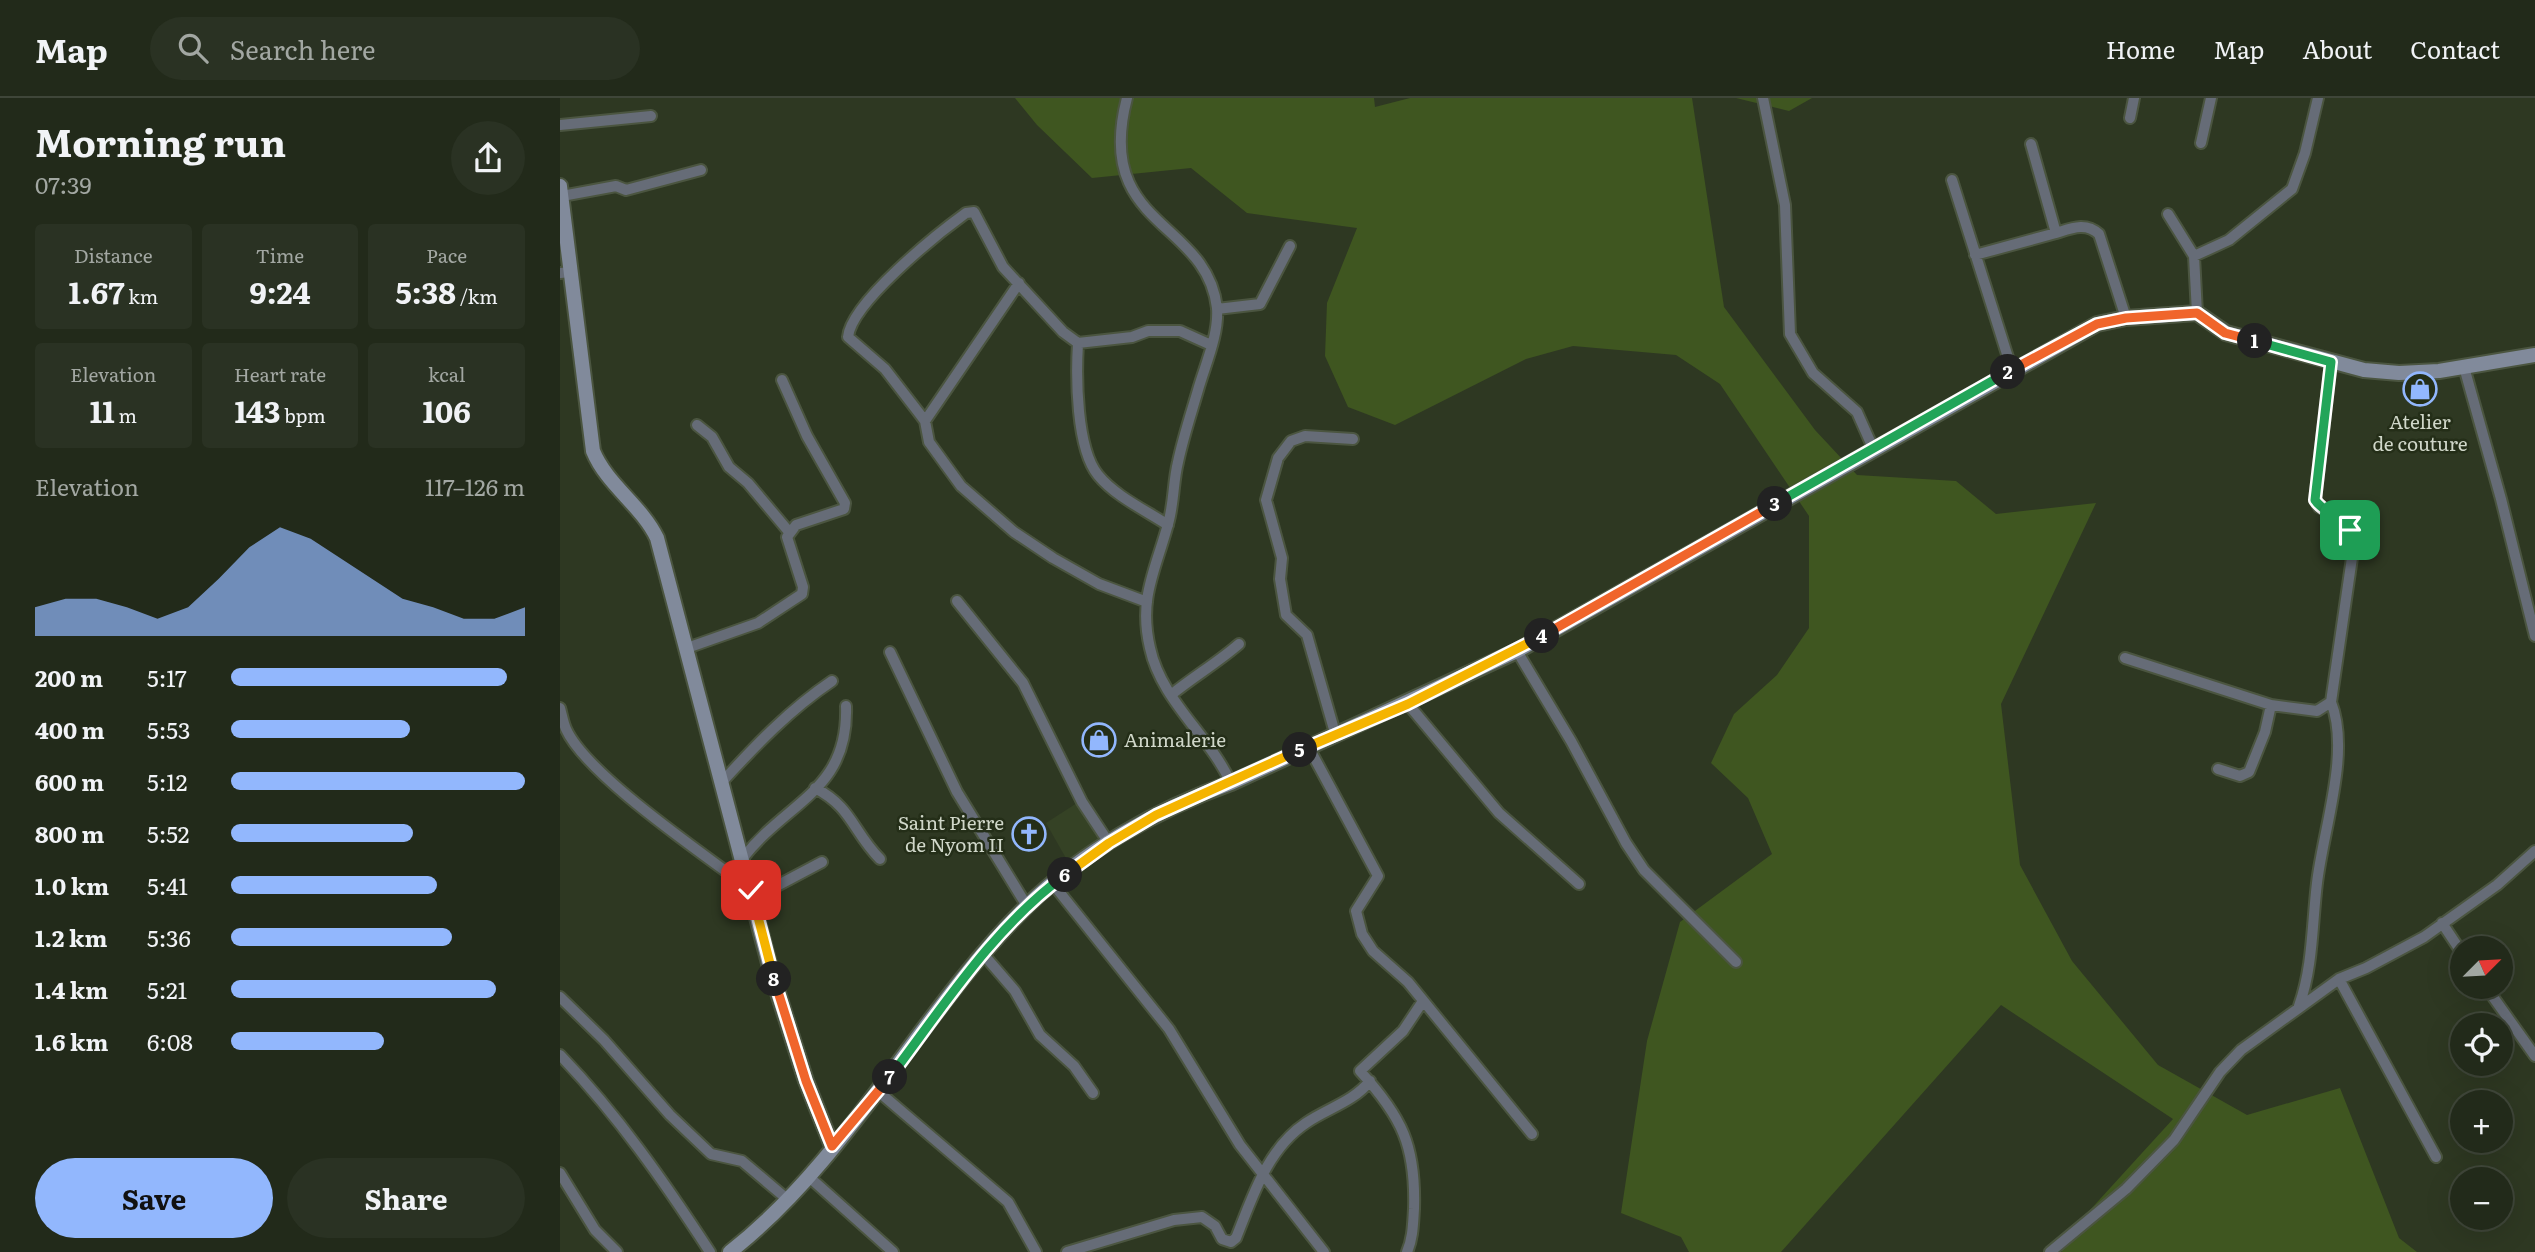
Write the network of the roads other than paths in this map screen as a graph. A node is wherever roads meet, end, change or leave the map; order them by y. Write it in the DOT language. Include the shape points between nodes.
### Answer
graph roads {
  1 [pos="1127,98"];
  2 [pos="1763,98"];
  3 [pos="2134,98"];
  4 [pos="2211,98"];
  5 [pos="2318,98"];
  6 [pos="651,116"];
  7 [pos="2130,118"];
  8 [pos="560,125"];
  9 [pos="2201,143"];
  10 [pos="2031,144"];
  11 [pos="701,170"];
  12 [pos="1952,180"];
  13 [pos="561,199"];
  14 [pos="2168,214"];
  15 [pos="2056,233"];
  16 [pos="1290,246"];
  17 [pos="1975,256"];
  18 [pos="2194,256"];
  19 [pos="565,272"];
  20 [pos="1020,283"];
  21 [pos="1217,309"];
  22 [pos="2197,313"];
  23 [pos="2126,318"];
  24 [pos="1078,343"];
  25 [pos="1212,345"];
  26 [pos="2535,355"];
  27 [pos="2331,362"];
  28 [pos="2464,367"];
  29 [pos="2012,370"];
  30 [pos="782,380"];
  31 [pos="925,421"];
  32 [pos="697,425"];
  33 [pos="1353,439"];
  34 [pos="1873,447"];
  35 [pos="1168,525"];
  36 [pos="790,533"];
  37 [pos="957,601"];
  38 [pos="1147,602"];
  39 [pos="2535,636"];
  40 [pos="1238,644"];
  41 [pos="687,648"];
  42 [pos="1517,651"];
  43 [pos="890,652"];
  44 [pos="2125,658"];
  45 [pos="832,681"];
  46 [pos="1171,695"];
  47 [pos="2331,702"];
  48 [pos="1408,704"];
  49 [pos="2271,705"];
  50 [pos="846,706"];
  51 [pos="560,708"];
  52 [pos="1335,733"];
  53 [pos="1308,746"];
  54 [pos="2218,769"];
  55 [pos="721,783"];
  56 [pos="1231,783"];
  57 [pos="815,788"];
  58 [pos="1109,843"];
  59 [pos="2535,851"];
  60 [pos="743,859"];
  61 [pos="880,859"];
  62 [pos="822,862"];
  63 [pos="1053,884"];
  64 [pos="1579,884"];
  65 [pos="753,894"];
  66 [pos="1027,906"];
  67 [pos="2442,923"];
  68 [pos="2451,936"];
  69 [pos="984,955"];
  70 [pos="1736,962"];
  71 [pos="2339,979"];
  72 [pos="560,997"];
  73 [pos="2495,999"];
  74 [pos="1423,1001"];
  75 [pos="2299,1006"];
  76 [pos="560,1055"];
  77 [pos="2535,1056"];
  78 [pos="1370,1082"];
  79 [pos="879,1092"];
  80 [pos="1093,1093"];
  81 [pos="1532,1133"];
  82 [pos="832,1146"];
  83 [pos="2436,1157"];
  84 [pos="1263,1171"];
  85 [pos="560,1173"];
  86 [pos="808,1176"];
  87 [pos="788,1199"];
  88 [pos="617,1252"];
  89 [pos="710,1252"];
  90 [pos="730,1252"];
  91 [pos="893,1252"];
  92 [pos="1036,1252"];
  93 [pos="1067,1252"];
  94 [pos="1324,1252"];
  95 [pos="1407,1252"];
  96 [pos="2050,1252"];
  1 -- 21 [label="street" via="1119,149 1123,170 1156,221 1202,266"];
  2 -- 34 [label="street" via="1785,205 1790,334 1813,373 1857,412"];
  3 -- 7 [label="street"];
  4 -- 9 [label="street"];
  5 -- 18 [label="street" via="2292,189 2229,240"];
  6 -- 8 [label="street"];
  10 -- 15 [label="street"];
  11 -- 13 [label="street" via="626,190 617,187"];
  12 -- 17 [label="street"];
  13 -- 19 [label="main road"];
  14 -- 18 [label="street"];
  15 -- 17 [label="street"];
  15 -- 23 [label="street" via="2083,226 2099,234"];
  16 -- 21 [label="street" via="1260,304"];
  17 -- 29 [label="street"];
  18 -- 22 [label="street"];
  19 -- 41 [label="main road" via="593,451 603,471 657,538"];
  20 -- 24 [label="street"];
  20 -- 31 [label="street"];
  20 -- 31 [label="street" via="1003,267 970,211 904,264 854,318 848,337 886,369"];
  21 -- 25 [label="street"];
  22 -- 23 [label="main road"];
  22 -- 27 [label="main road" via="2225,333"];
  23 -- 29 [label="main road" via="2097,324"];
  24 -- 25 [label="street" via="1148,331 1180,331"];
  24 -- 35 [label="street" via="1075,384 1091,464 1106,483"];
  25 -- 35 [label="street" via="1178,462"];
  26 -- 28 [label="main road"];
  27 -- 28 [label="main road" via="2399,373"];
  27 -- 47 [label="street" via="2315,500 2319,507 2344,519 2354,544"];
  28 -- 39 [label="street"];
  29 -- 34 [label="main road"];
  30 -- 36 [label="street" via="845,506 796,526"];
  31 -- 38 [label="street" via="929,442 955,481 1014,532 1091,580"];
  32 -- 36 [label="street" via="712,437 729,467"];
  33 -- 52 [label="street" via="1305,436 1291,441 1278,458 1266,500 1282,558 1286,615 1307,635"];
  34 -- 42 [label="main road"];
  35 -- 38 [label="street" via="1153,563"];
  36 -- 41 [label="street" via="788,542 802,594 758,622"];
  37 -- 58 [label="street" via="1023,683 1082,802"];
  38 -- 46 [label="street" via="1150,649"];
  40 -- 46 [label="street"];
  41 -- 55 [label="main road"];
  42 -- 48 [label="main road"];
  42 -- 70 [label="street" via="1644,870"];
  43 -- 66 [label="street" via="957,792"];
  44 -- 49 [label="street"];
  45 -- 55 [label="street" via="758,740"];
  46 -- 56 [label="street" via="1216,753"];
  47 -- 49 [label="street" via="2317,711"];
  47 -- 75 [label="street" via="2338,732 2336,756 2308,974"];
  48 -- 52 [label="main road"];
  48 -- 64 [label="street" via="1499,813"];
  49 -- 54 [label="street" via="2249,772 2240,776"];
  50 -- 57 [label="street" via="841,756"];
  51 -- 65 [label="street" via="571,737 598,768"];
  52 -- 53 [label="main road"];
  53 -- 56 [label="main road"];
  53 -- 74 [label="street" via="1378,876 1356,911 1362,934"];
  55 -- 60 [label="main road"];
  56 -- 58 [label="main road" via="1189,798"];
  57 -- 60 [label="street"];
  57 -- 61 [label="street" via="847,811 862,840"];
  58 -- 63 [label="main road"];
  59 -- 67 [label="street" via="2497,886"];
  60 -- 65 [label="main road"];
  62 -- 65 [label="street"];
  63 -- 66 [label="main road"];
  63 -- 84 [label="street" via="1169,1029 1241,1145"];
  65 -- 82 [label="main road" via="794,1043"];
  66 -- 69 [label="main road"];
  67 -- 68 [label="street"];
  67 -- 71 [label="street" via="2424,937"];
  69 -- 79 [label="main road"];
  69 -- 80 [label="street" via="1016,991 1040,1035 1074,1066"];
  71 -- 75 [label="street"];
  71 -- 83 [label="street"];
  72 -- 87 [label="street" via="711,1154 742,1161"];
  73 -- 77 [label="street"];
  74 -- 78 [label="street" via="1403,1031 1360,1071"];
  74 -- 81 [label="street"];
  75 -- 96 [label="street" via="2241,1051 2220,1072 2174,1140 2126,1189"];
  76 -- 89 [label="street" via="649,1162"];
  78 -- 84 [label="street" via="1357,1095 1298,1129"];
  78 -- 95 [label="street" via="1408,1139 1414,1184 1413,1234"];
  79 -- 82 [label="main road"];
  79 -- 92 [label="street" via="1009,1202"];
  82 -- 86 [label="main road"];
  84 -- 93 [label="street" via="1231,1242 1202,1217 1174,1220"];
  84 -- 94 [label="street"];
  85 -- 88 [label="street" via="595,1230"];
  86 -- 87 [label="main road"];
  86 -- 91 [label="street"];
  87 -- 90 [label="main road"];
}
